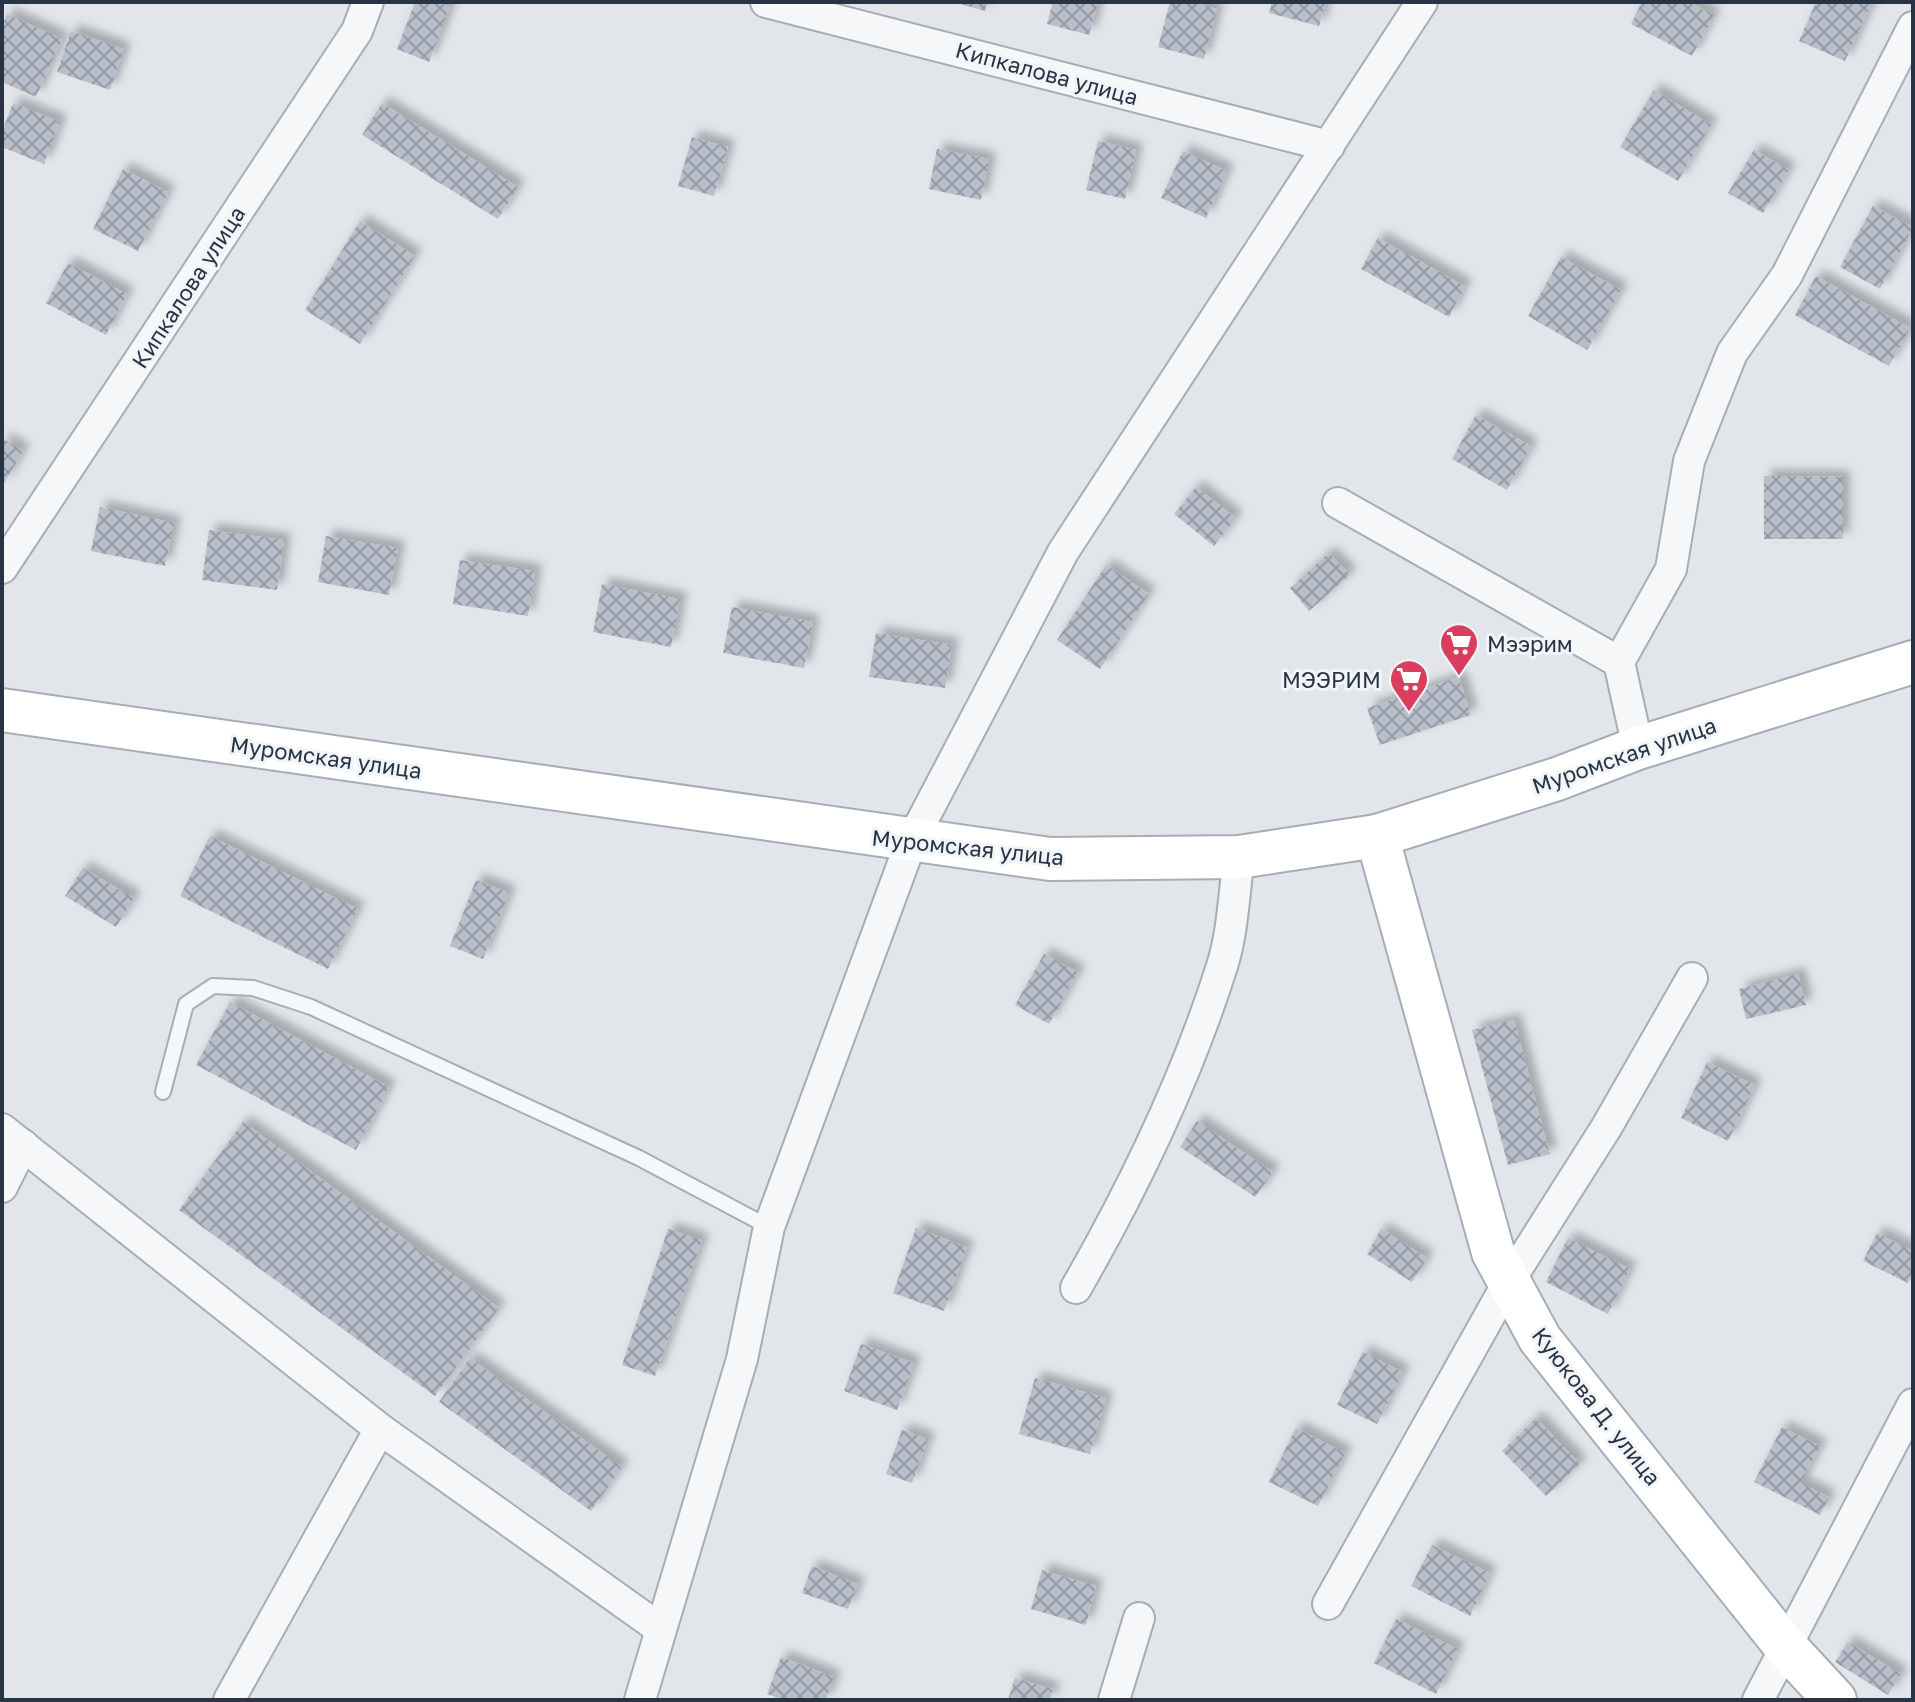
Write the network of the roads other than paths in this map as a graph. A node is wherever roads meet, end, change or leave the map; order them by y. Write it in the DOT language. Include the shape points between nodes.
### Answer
graph roads {
  1 [pos="368,2"];
  2 [pos="766,2"];
  3 [pos="1422,2"];
  4 [pos="1913,27"];
  5 [pos="1329,146"];
  6 [pos="1338,503"];
  7 [pos="2,568"];
  8 [pos="1619,662"];
  9 [pos="1913,662"];
  10 [pos="2,710"];
  11 [pos="1638,748"];
  12 [pos="1377,836"];
  13 [pos="911,842"];
  14 [pos="1239,857"];
  15 [pos="1692,978"];
  16 [pos="163,1092"];
  17 [pos="12,1137"];
  18 [pos="2,1187"];
  19 [pos="769,1227"];
  20 [pos="1509,1281"];
  21 [pos="1076,1288"];
  22 [pos="1913,1404"];
  23 [pos="380,1429"];
  24 [pos="1328,1604"];
  25 [pos="1139,1618"];
  26 [pos="659,1628"];
  27 [pos="1785,1646"];
  28 [pos="229,1700"];
  29 [pos="640,1700"];
  30 [pos="1114,1700"];
  31 [pos="1758,1700"];
  32 [pos="1835,1700"];
  1 -- 7 [label="street, Кипкалова улица" via="357,31"];
  2 -- 5 [label="street, Кипкалова улица"];
  3 -- 5 [label="street"];
  4 -- 8 [label="street" via="1787,275 1732,353 1689,461 1671,569"];
  5 -- 13 [label="street" via="1063,552"];
  6 -- 8 [label="street"];
  8 -- 11 [label="street"];
  9 -- 11 [label="street, Муромская улица"];
  10 -- 13 [label="street, Муромская улица"];
  11 -- 12 [label="street, Муромская улица"];
  12 -- 14 [label="street, Муромская улица"];
  12 -- 20 [label="street, Куюкова Д. улица" via="1493,1252"];
  13 -- 14 [label="street, Муромская улица" via="1050,859"];
  13 -- 19 [label="street"];
  14 -- 21 [label="street" via="1223,963 1213,990 1176,1085"];
  15 -- 20 [label="street"];
  16 -- 19 [label="lane" via="186,1004 213,986 253,988 311,1007 582,1132"];
  17 -- 18 [label="street"];
  17 -- 23 [label="street"];
  19 -- 26 [label="street" via="742,1359"];
  20 -- 24 [label="street"];
  20 -- 27 [label="street, Куюкова Д. улица" via="1540,1339"];
  22 -- 27 [label="street"];
  23 -- 26 [label="street"];
  23 -- 28 [label="street"];
  25 -- 30 [label="street"];
  26 -- 29 [label="street"];
  27 -- 31 [label="street"];
  27 -- 32 [label="street, Куюкова Д. улица"];
}
